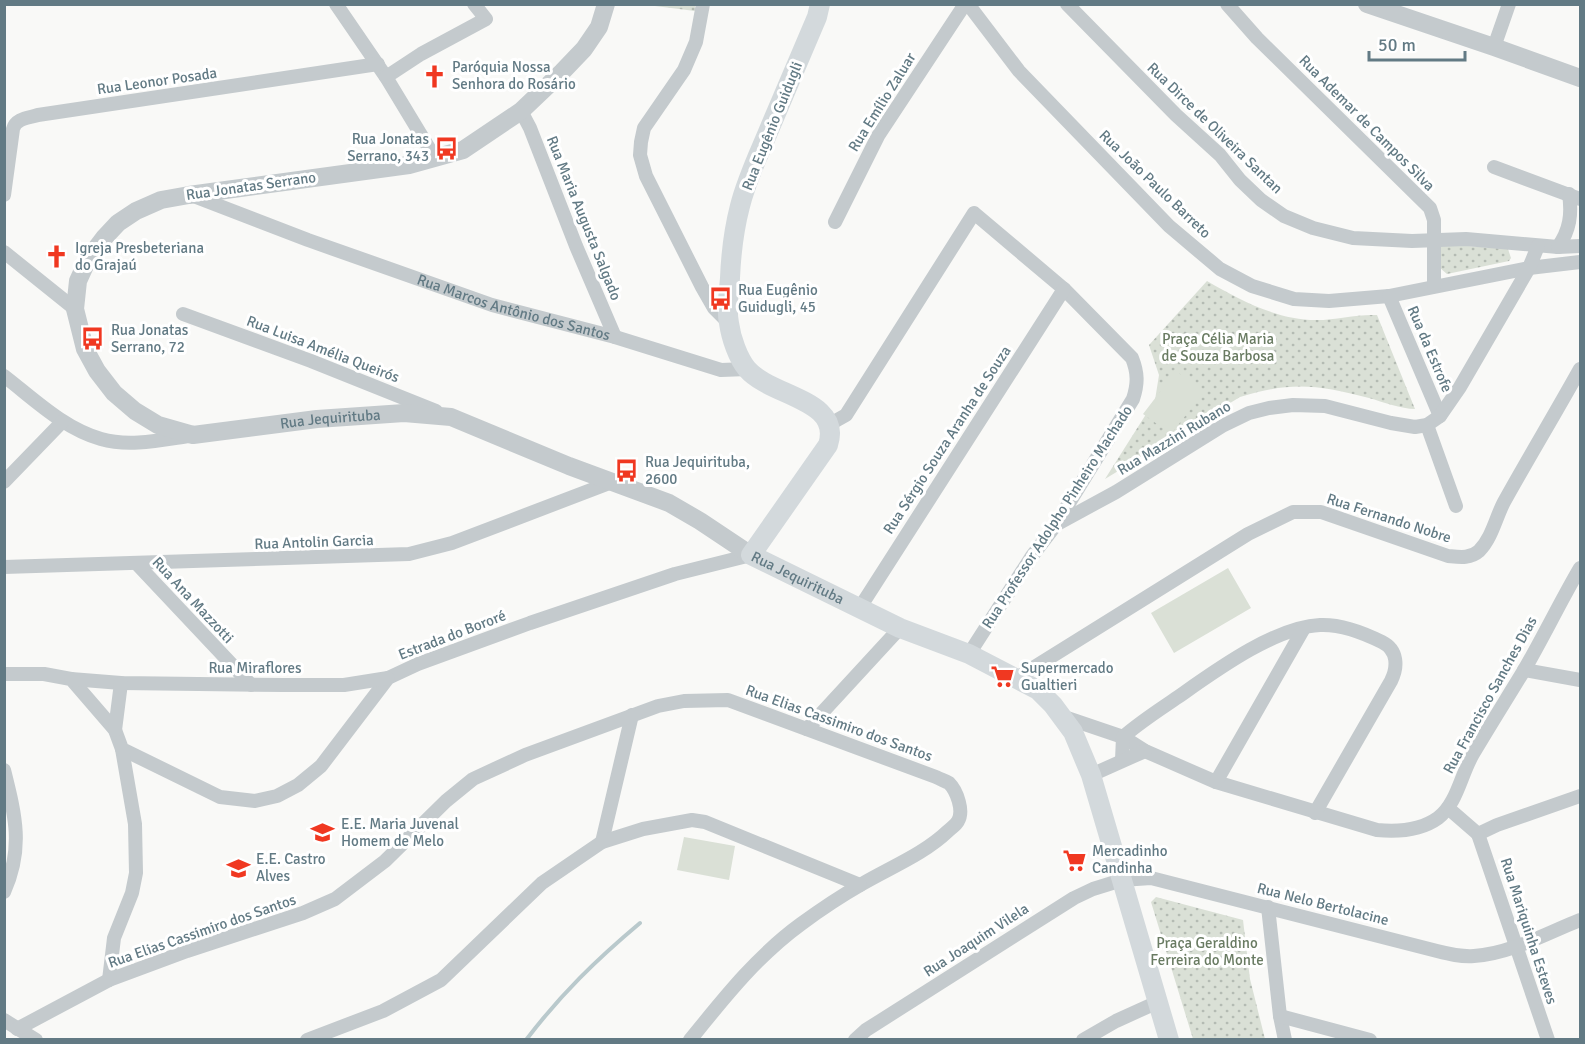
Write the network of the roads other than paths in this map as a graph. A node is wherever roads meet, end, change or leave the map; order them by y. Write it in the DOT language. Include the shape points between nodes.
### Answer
graph roads {
  1 [pos="336,4"];
  2 [pos="474,4"];
  3 [pos="606,4"];
  4 [pos="703,4"];
  5 [pos="820,4"];
  6 [pos="966,4"];
  7 [pos="1067,4"];
  8 [pos="1227,4"];
  9 [pos="1366,4"];
  10 [pos="1509,4"];
  11 [pos="1494,47"];
  12 [pos="378,64"];
  13 [pos="386,76"];
  14 [pos="1581,78"];
  15 [pos="521,111"];
  16 [pos="435,159"];
  17 [pos="1494,167"];
  18 [pos="4,195"];
  19 [pos="189,195"];
  20 [pos="1575,196"];
  21 [pos="835,222"];
  22 [pos="1433,240"];
  23 [pos="1538,246"];
  24 [pos="1581,246"];
  25 [pos="1558,247"];
  26 [pos="4,252"];
  27 [pos="1581,262"];
  28 [pos="1529,268"];
  29 [pos="1434,286"];
  30 [pos="1064,289"];
  31 [pos="1389,296"];
  32 [pos="75,309"];
  33 [pos="183,314"];
  34 [pos="728,322"];
  35 [pos="615,337"];
  36 [pos="747,369"];
  37 [pos="1581,369"];
  38 [pos="4,376"];
  39 [pos="1440,416"];
  40 [pos="451,417"];
  41 [pos="62,422"];
  42 [pos="830,424"];
  43 [pos="1427,425"];
  44 [pos="193,435"];
  45 [pos="4,482"];
  46 [pos="612,482"];
  47 [pos="1456,506"];
  48 [pos="1055,525"];
  49 [pos="751,555"];
  50 [pos="136,564"];
  51 [pos="4,567"];
  52 [pos="1580,569"];
  53 [pos="859,609"];
  54 [pos="900,628"];
  55 [pos="1304,628"];
  56 [pos="969,654"];
  57 [pos="1524,670"];
  58 [pos="4,674"];
  59 [pos="71,678"];
  60 [pos="388,678"];
  61 [pos="1017,678"];
  62 [pos="1581,680"];
  63 [pos="121,683"];
  64 [pos="251,685"];
  65 [pos="632,715"];
  66 [pos="1064,717"];
  67 [pos="807,729"];
  68 [pos="115,730"];
  69 [pos="1123,738"];
  70 [pos="122,749"];
  71 [pos="1145,751"];
  72 [pos="1122,760"];
  73 [pos="4,770"];
  74 [pos="1091,775"];
  75 [pos="1216,782"];
  76 [pos="1581,796"];
  77 [pos="1448,808"];
  78 [pos="1315,813"];
  79 [pos="1478,834"];
  80 [pos="602,842"];
  81 [pos="1122,880"];
  82 [pos="860,885"];
  83 [pos="4,892"];
  84 [pos="1268,907"];
  85 [pos="1581,920"];
  86 [pos="1516,946"];
  87 [pos="109,980"];
  88 [pos="1158,1002"];
  89 [pos="1280,1016"];
  90 [pos="4,1020"];
  91 [pos="17,1029"];
  92 [pos="36,1040"];
  93 [pos="307,1040"];
  94 [pos="690,1040"];
  95 [pos="855,1040"];
  96 [pos="1083,1040"];
  97 [pos="1169,1040"];
  98 [pos="1285,1040"];
  99 [pos="1370,1040"];
  100 [pos="1548,1040"];
  1 -- 12 [label="street"];
  2 -- 13 [label="street" via="486,19"];
  3 -- 15 [label="street, Rua Jonatas Serrano" via="599,27 584,49"];
  4 -- 34 [label="street" via="696,42 684,70 644,128 640,155 646,176 702,287"];
  5 -- 34 [label="main road, Rua Eugênio Guidugli" via="740,205 730,270"];
  6 -- 21 [label="street, Rua Emílio Zaluar" via="878,136"];
  6 -- 31 [label="street, Rua João Paulo Barreto" via="1019,71 1169,226 1220,269 1252,286 1294,299 1329,301"];
  7 -- 22 [label="street, Rua Dirce de Oliveira Santan" via="1220,155 1240,180 1284,216 1353,238"];
  8 -- 22 [label="street, Rua Ademar de Campos Silva" via="1430,208"];
  9 -- 11 [label="street"];
  10 -- 11 [label="street"];
  11 -- 14 [label="street"];
  12 -- 13 [label="street"];
  12 -- 18 [label="street, Rua Leonor Posada" via="21,120 13,129"];
  13 -- 16 [label="street"];
  15 -- 16 [label="street, Rua Jonatas Serrano" via="463,150"];
  15 -- 35 [label="street, Rua Maria Augusta Salgado"];
  16 -- 19 [label="street, Rua Jonatas Serrano"];
  17 -- 20 [label="street"];
  19 -- 32 [label="street, Rua Jonatas Serrano" via="161,200 118,223 88,259 78,281"];
  19 -- 35 [label="street, Rua Marcos Antônio dos Santos" via="492,305"];
  20 -- 25 [label="street" via="1569,229"];
  22 -- 23 [label="street"];
  22 -- 29 [label="street, Rua Ademar de Campos Silva"];
  23 -- 25 [label="street"];
  23 -- 28 [label="street"];
  24 -- 25 [label="street"];
  26 -- 32 [label="street"];
  27 -- 28 [label="street, Rua João Paulo Barreto"];
  28 -- 29 [label="street, Rua João Paulo Barreto"];
  28 -- 39 [label="street"];
  29 -- 31 [label="street, Rua João Paulo Barreto"];
  30 -- 42 [label="street, Rua Professor Adolpho Pinheiro Machado" via="974,213 846,415"];
  30 -- 48 [label="street, Rua Professor Adolpho Pinheiro Machado" via="1132,358 1137,385 1133,399"];
  30 -- 53 [label="street, Rua Sérgio Souza Aranha de Souza"];
  31 -- 39 [label="street, Rua da Estrofe"];
  32 -- 44 [label="street, Rua Jonatas Serrano" via="85,349 114,393 158,425"];
  33 -- 40 [label="street, Rua Luisa Amélia Queirós"];
  34 -- 36 [label="main road"];
  35 -- 36 [label="street, Rua Marcos Antônio dos Santos" via="721,370"];
  36 -- 42 [label="main road" via="765,384 824,413"];
  37 -- 61 [label="street, Rua Fernando Nobre" via="1502,505 1488,537 1474,554 1448,556 1322,512 1293,512 1248,534"];
  38 -- 41 [label="street"];
  39 -- 43 [label="street"];
  40 -- 44 [label="street, Rua Jequirituba" via="404,413 317,419"];
  40 -- 46 [label="street, Rua Jequirituba"];
  41 -- 44 [label="street" via="102,439 131,442"];
  41 -- 45 [label="street"];
  42 -- 49 [label="main road" via="828,445"];
  43 -- 47 [label="street"];
  43 -- 48 [label="street, Rua Mazzini Rubano" via="1391,423 1325,406 1286,406 1249,413"];
  46 -- 49 [label="street, Rua Jequirituba" via="669,503"];
  46 -- 50 [label="street, Rua Antolin Garcia" via="452,543 409,554"];
  48 -- 56 [label="street, Rua Professor Adolpho Pinheiro Machado"];
  49 -- 53 [label="main road, Rua Jequirituba"];
  49 -- 60 [label="street, Estrada do Bororé" via="675,574 597,600"];
  50 -- 51 [label="street, Rua Antolin Garcia"];
  50 -- 64 [label="street, Rua Ana Mazzotti"];
  52 -- 57 [label="street, Rua Francisco Sanches Dias"];
  53 -- 54 [label="main road, Rua Jequirituba"];
  54 -- 56 [label="main road, Rua Jequirituba"];
  54 -- 67 [label="street"];
  55 -- 69 [label="street" via="1269,640 1206,677"];
  55 -- 75 [label="street"];
  55 -- 78 [label="street" via="1321,625 1353,630 1386,644 1396,665 1391,681"];
  56 -- 61 [label="main road, Rua Jequirituba"];
  57 -- 62 [label="street"];
  57 -- 77 [label="street, Rua Francisco Sanches Dias" via="1471,757"];
  58 -- 59 [label="street"];
  59 -- 63 [label="street, Rua Miraflores"];
  59 -- 68 [label="street"];
  60 -- 64 [label="street, Rua Miraflores" via="344,685"];
  60 -- 70 [label="street, Estrada do Bororé" via="321,766 298,785 264,800 220,797"];
  61 -- 66 [label="main road, Rua Jequirituba" via="1038,690"];
  63 -- 64 [label="street, Rua Miraflores"];
  63 -- 68 [label="street"];
  65 -- 67 [label="street, Rua Elias Cassimiro dos Santos" via="684,701 728,700"];
  65 -- 80 [label="street"];
  65 -- 87 [label="street, Rua Elias Cassimiro dos Santos" via="473,779 385,861 335,899"];
  66 -- 69 [label="street, Rua Francisco Sanches Dias"];
  66 -- 74 [label="main road, Rua Jequirituba"];
  67 -- 82 [label="street, Rua Elias Cassimiro dos Santos" via="949,783 959,802 958,821 940,838"];
  68 -- 70 [label="street"];
  69 -- 71 [label="street, Rua Francisco Sanches Dias"];
  69 -- 72 [label="street"];
  70 -- 87 [label="street" via="135,824 136,873 114,938"];
  71 -- 72 [label="street"];
  71 -- 75 [label="street, Rua Francisco Sanches Dias"];
  72 -- 74 [label="street"];
  73 -- 83 [label="street" via="17,850"];
  74 -- 81 [label="main road, Rua Jequirituba"];
  75 -- 78 [label="street, Rua Francisco Sanches Dias"];
  76 -- 79 [label="street"];
  77 -- 78 [label="street, Rua Francisco Sanches Dias" via="1427,825 1395,832"];
  77 -- 79 [label="street"];
  79 -- 86 [label="street, Rua Mariquinha Esteves"];
  80 -- 82 [label="street" via="643,829 692,820 705,822"];
  80 -- 93 [label="street" via="542,883 441,980 383,1011"];
  81 -- 84 [label="street, Rua Nelo Bertolacine" via="1151,878"];
  81 -- 88 [label="main road, Rua Jequirituba"];
  81 -- 95 [label="street, Rua Joaquim Vilela" via="1093,889 1048,913"];
  82 -- 94 [label="street, Rua Elias Cassimiro dos Santos" via="800,924 758,960"];
  84 -- 86 [label="street, Rua Nelo Bertolacine" via="1451,955 1476,956"];
  84 -- 89 [label="street"];
  85 -- 86 [label="street, Rua Nelo Bertolacine"];
  86 -- 100 [label="street, Rua Mariquinha Esteves"];
  87 -- 91 [label="street, Rua Elias Cassimiro dos Santos"];
  88 -- 96 [label="street"];
  88 -- 97 [label="main road, Rua Jequirituba"];
  89 -- 98 [label="street"];
  89 -- 99 [label="street"];
  90 -- 91 [label="street"];
  91 -- 92 [label="street"];
}
